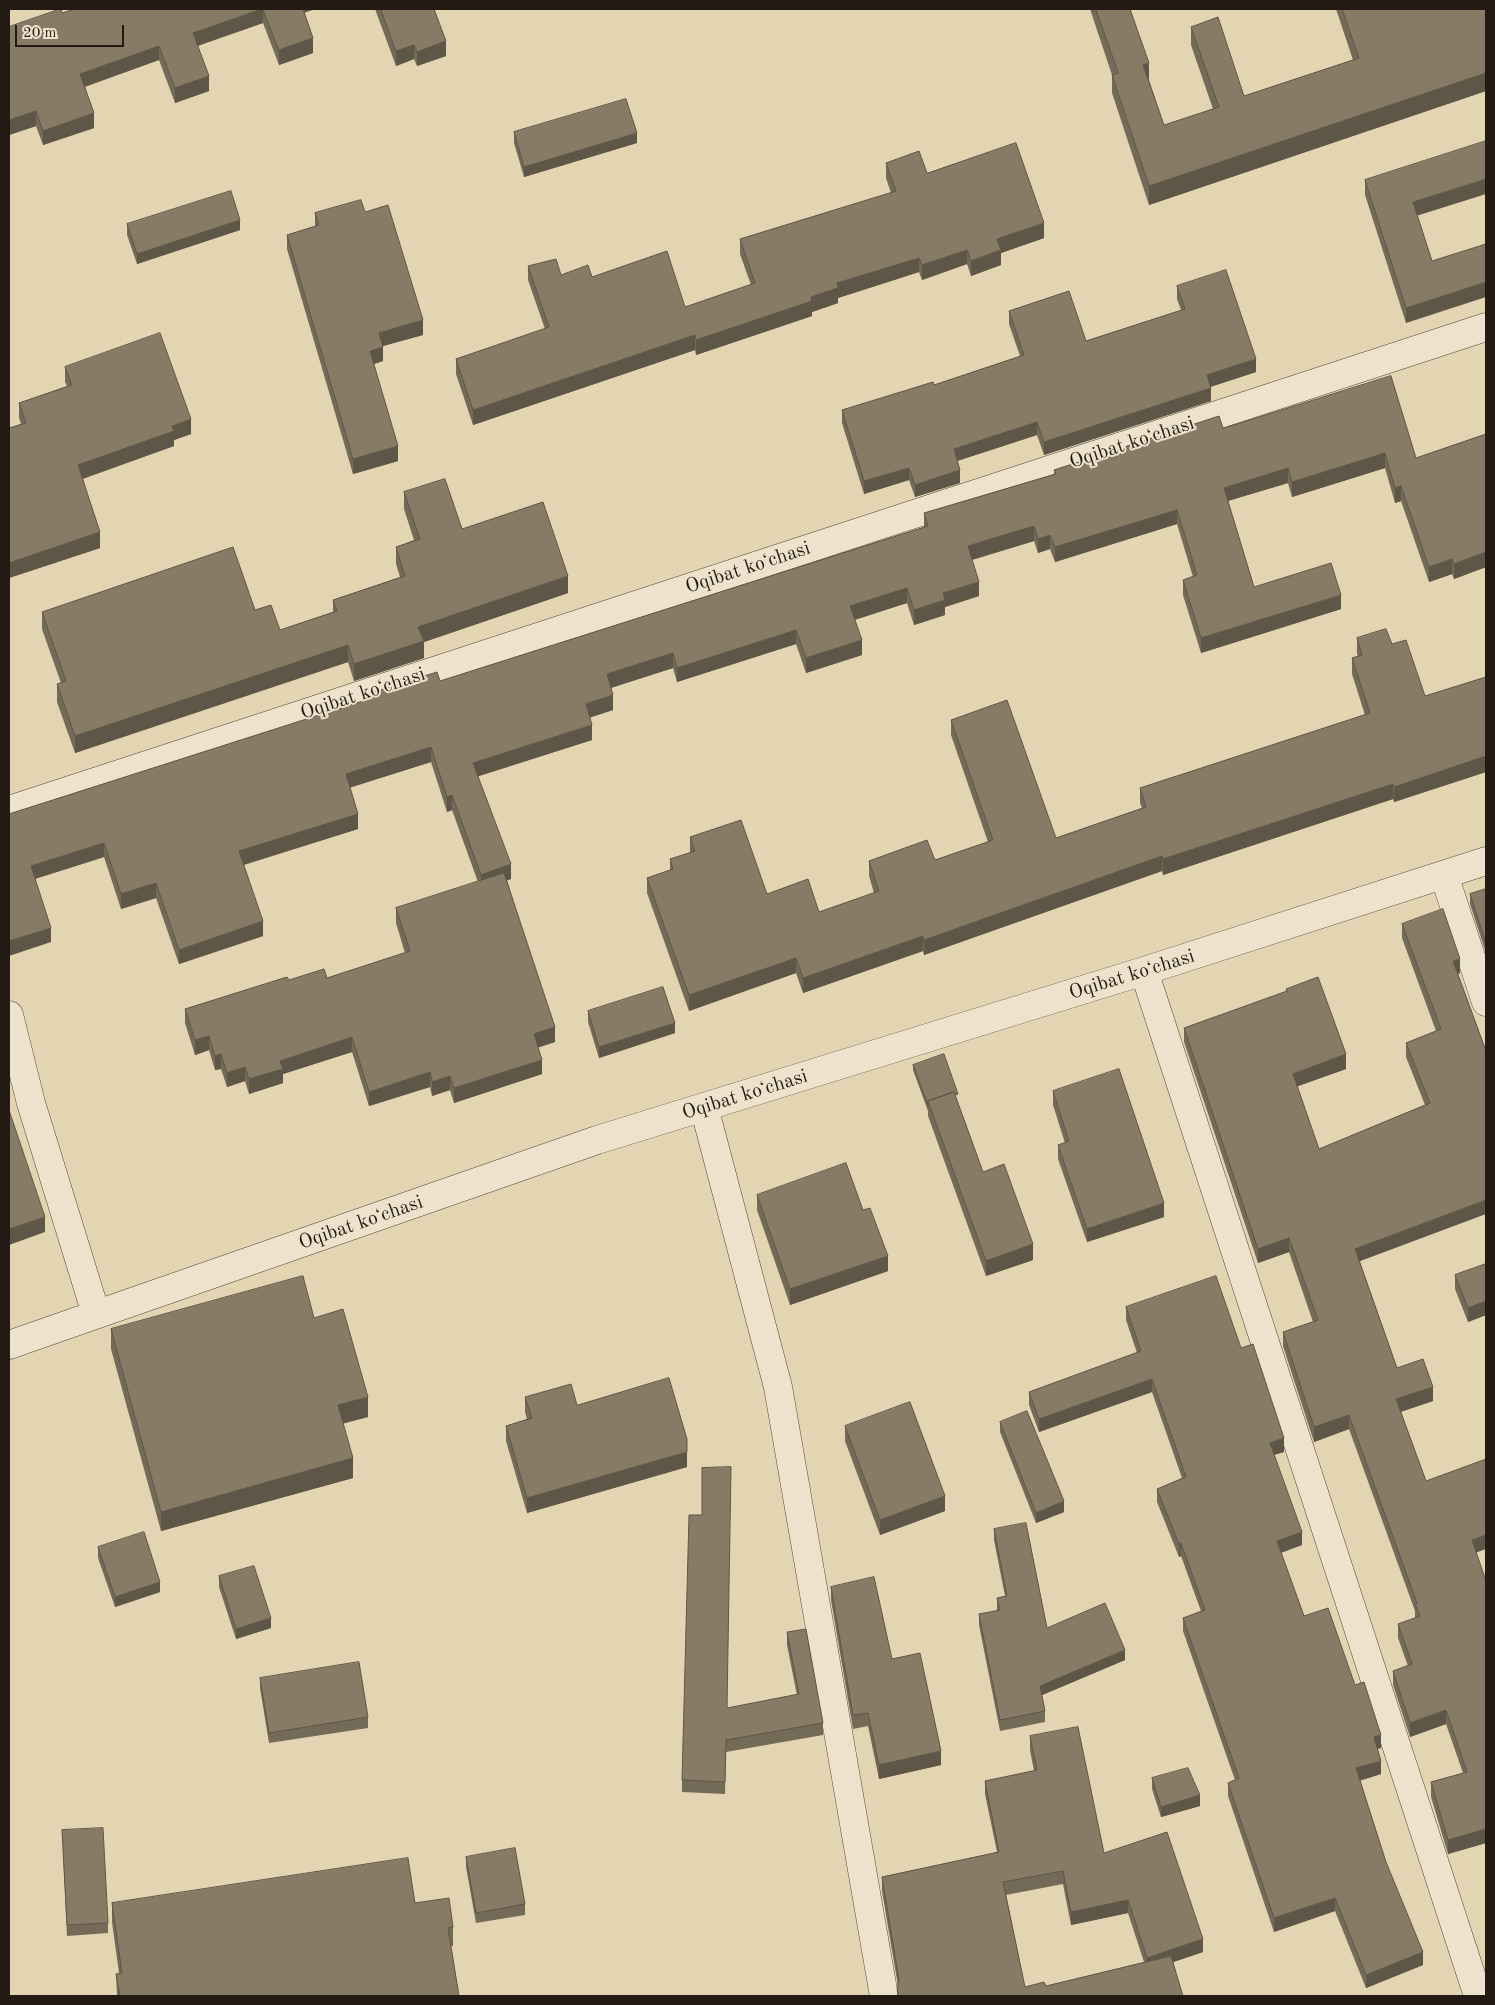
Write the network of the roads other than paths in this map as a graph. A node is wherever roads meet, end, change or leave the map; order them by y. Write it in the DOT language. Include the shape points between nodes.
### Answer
graph roads {
  1 [pos="1486,327"];
  2 [pos="9,810"];
  3 [pos="1486,861"];
  4 [pos="1444,875"];
  5 [pos="1144,972"];
  6 [pos="1486,1002"];
  7 [pos="9,1015"];
  8 [pos="704,1107"];
  9 [pos="96,1314"];
  10 [pos="9,1345"];
  11 [pos="884,1996"];
  12 [pos="1478,1996"];
  1 -- 2 [label="street, Oqibat koʻchasi"];
  3 -- 4 [label="street, Oqibat koʻchasi"];
  4 -- 5 [label="street, Oqibat koʻchasi"];
  4 -- 6 [label="street"];
  5 -- 8 [label="street, Oqibat koʻchasi"];
  5 -- 12 [label="street"];
  7 -- 9 [label="street" via="31,1103"];
  8 -- 9 [label="street, Oqibat koʻchasi" via="597,1140"];
  8 -- 11 [label="street" via="778,1387"];
  9 -- 10 [label="street, Oqibat koʻchasi"];
}
